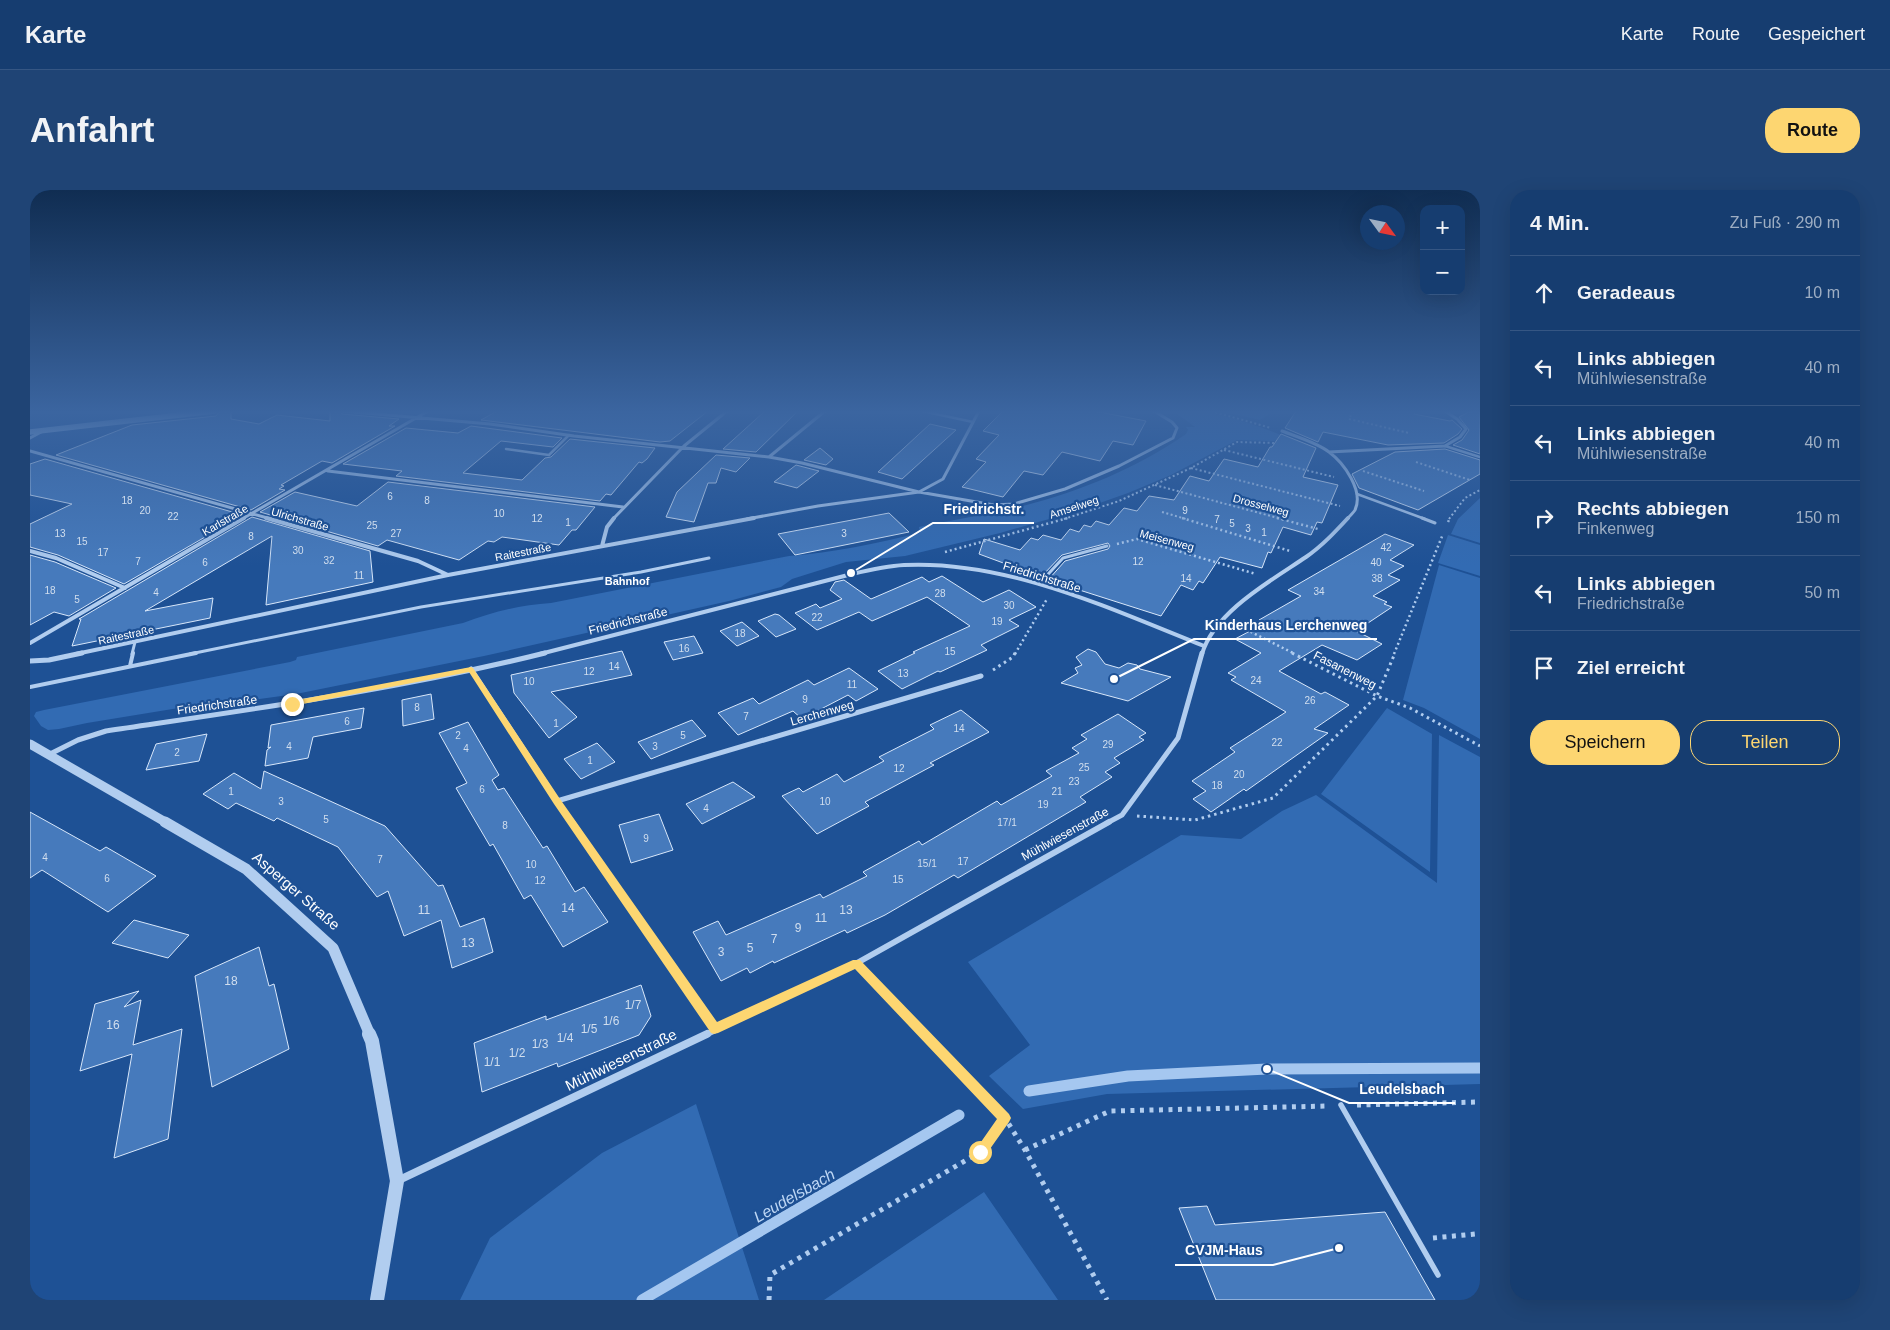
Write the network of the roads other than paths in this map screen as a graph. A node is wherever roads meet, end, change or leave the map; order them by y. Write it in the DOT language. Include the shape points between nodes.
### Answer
graph roads {
  1 [pos="71,463"];
  2 [pos="339,463"];
  3 [pos="667,463"];
  4 [pos="801,463"];
  5 [pos="952,463"];
  6 [pos="1125,463"];
  7 [pos="1339,463"];
  8 [pos="327,470"];
  9 [pos="919,492"];
  10 [pos="1357,494"];
  11 [pos="623,507"];
  12 [pos="253,515"];
  13 [pos="1435,523"];
  14 [pos="602,546"];
  15 [pos="1107,546"];
  16 [pos="30,551"];
  17 [pos="709,558"];
  18 [pos="448,575"];
  19 [pos="1039,584"];
  20 [pos="125,588"];
  21 [pos="135,642"];
  22 [pos="30,643"];
  23 [pos="1204,646"];
  24 [pos="30,661"];
  25 [pos="130,666"];
  26 [pos="471,669"];
  27 [pos="981,676"];
  28 [pos="30,687"];
  29 [pos="30,744"];
  30 [pos="50,754"];
  31 [pos="557,801"];
  32 [pos="714,1029"];
  33 [pos="1340,1105"];
  34 [pos="397,1182"];
  35 [pos="1438,1275"];
  36 [pos="377,1300"];
  1 -- 12 [label="street, Ulrichstraße"];
  2 -- 8 [label="street, Karlstraße"];
  3 -- 11 [label="street"];
  4 -- 9 [label="street"];
  5 -- 9 [label="street, Raitestraße" via="943,479"];
  6 -- 9 [label="street" via="1065,489 1014,504 994,505"];
  7 -- 10 [label="street" via="1353,482"];
  8 -- 11 [label="street"];
  8 -- 12 [label="street, Karlstraße"];
  9 -- 14 [label="street, Raitestraße" via="818,506"];
  10 -- 13 [label="lane"];
  10 -- 23 [label="street, Mühlwiesenstraße" via="1355,510 1334,534 1270,579 1224,618"];
  11 -- 14 [label="street" via="607,527"];
  12 -- 18 [label="street, Ulrichstraße" via="418,561"];
  12 -- 20 [label="street, Karlstraße"];
  14 -- 18 [label="street, Raitestraße"];
  15 -- 19 [label="lane" via="1064,558"];
  16 -- 20 [label="street" via="56,558"];
  17 -- 25 [label="lane" via="642,572 421,607"];
  18 -- 21 [label="street, Raitestraße"];
  19 -- 23 [label="street, Friedrichstraße"];
  19 -- 26 [label="street, Friedrichstraße" via="995,572 955,566 866,569"];
  20 -- 22 [label="street, Karlstraße"];
  21 -- 24 [label="street, Raitestraße"];
  21 -- 25 [label="lane"];
  23 -- 32 [label="street, Mühlwiesenstraße" via="1178,738 1122,815 857,963"];
  25 -- 28 [label="lane"];
  26 -- 30 [label="street, Friedrichstraße" via="292,704 106,731"];
  26 -- 31 [label="street"];
  27 -- 31 [label="street, Lerchenweg"];
  29 -- 30 [label="street, Asperger Straße"];
  30 -- 34 [label="street, Asperger Straße" via="246,869 333,948 372,1041"];
  31 -- 32 [label="street"];
  32 -- 34 [label="street, Mühlwiesenstraße"];
  33 -- 35 [label="lane"];
  34 -- 36 [label="street, Asperger Straße"];
}
